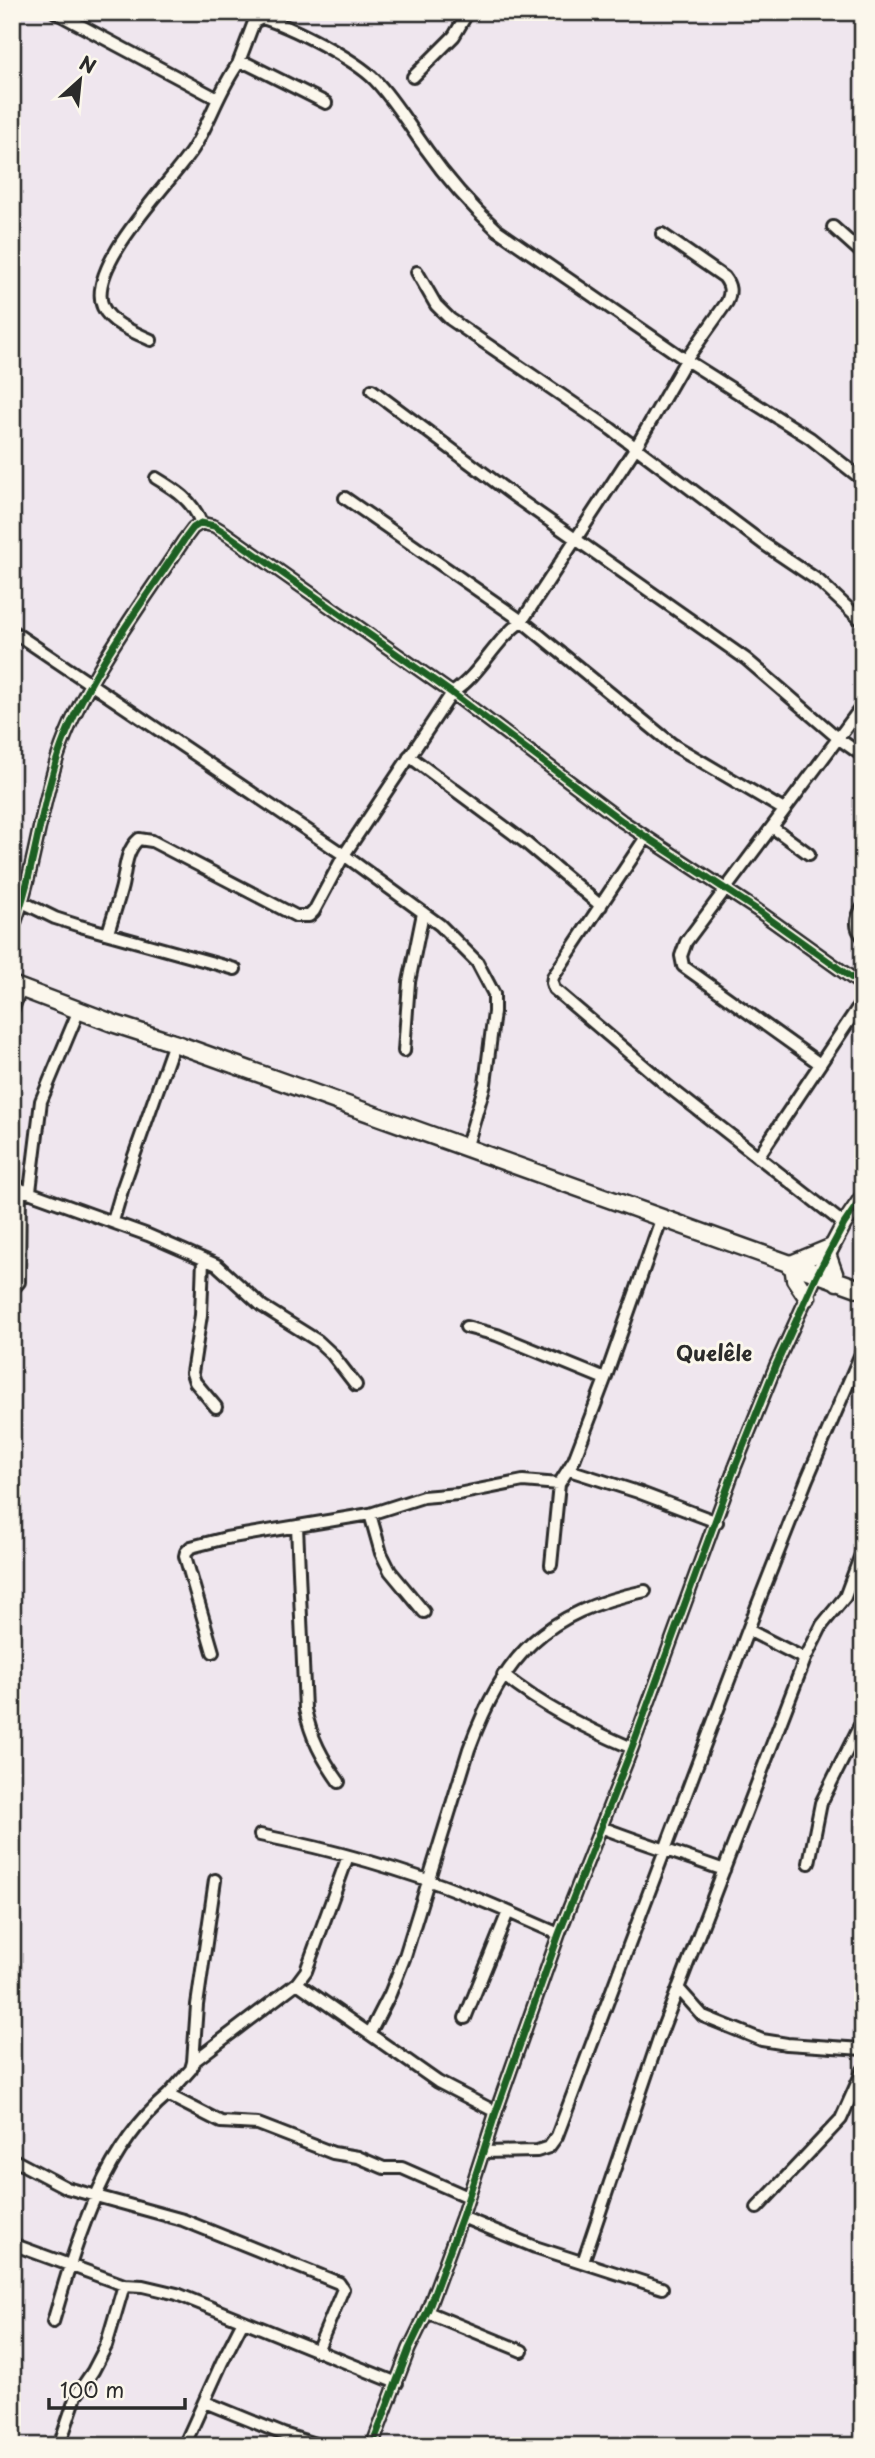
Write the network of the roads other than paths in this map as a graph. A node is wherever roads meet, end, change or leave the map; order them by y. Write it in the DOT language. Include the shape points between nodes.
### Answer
graph roads {
  1 [pos="55,12"];
  2 [pos="468,12"];
  3 [pos="238,64"];
  4 [pos="413,76"];
  5 [pos="218,99"];
  6 [pos="326,103"];
  7 [pos="833,227"];
  8 [pos="662,234"];
  9 [pos="863,254"];
  10 [pos="417,272"];
  11 [pos="151,340"];
  12 [pos="687,360"];
  13 [pos="372,390"];
  14 [pos="636,447"];
  15 [pos="156,478"];
  16 [pos="863,480"];
  17 [pos="345,498"];
  18 [pos="201,523"];
  19 [pos="576,540"];
  20 [pos="522,621"];
  21 [pos="863,622"];
  22 [pos="12,631"];
  23 [pos="90,685"];
  24 [pos="452,693"];
  25 [pos="863,705"];
  26 [pos="839,738"];
  27 [pos="409,756"];
  28 [pos="863,756"];
  29 [pos="784,810"];
  30 [pos="772,827"];
  31 [pos="646,837"];
  32 [pos="809,854"];
  33 [pos="344,855"];
  34 [pos="725,890"];
  35 [pos="12,897"];
  36 [pos="23,902"];
  37 [pos="601,906"];
  38 [pos="863,907"];
  39 [pos="423,913"];
  40 [pos="12,931"];
  41 [pos="108,933"];
  42 [pos="863,937"];
  43 [pos="235,969"];
  44 [pos="16,986"];
  45 [pos="863,986"];
  46 [pos="863,1000"];
  47 [pos="79,1010"];
  48 [pos="12,1011"];
  49 [pos="174,1042"];
  50 [pos="404,1051"];
  51 [pos="820,1064"];
  52 [pos="466,1149"];
  53 [pos="758,1157"];
  54 [pos="21,1188"];
  55 [pos="863,1196"];
  56 [pos="662,1217"];
  57 [pos="113,1222"];
  58 [pos="844,1224"];
  59 [pos="829,1251"];
  60 [pos="203,1259"];
  61 [pos="791,1265"];
  62 [pos="817,1275"];
  63 [pos="840,1282"];
  64 [pos="12,1290"];
  65 [pos="863,1290"];
  66 [pos="808,1296"];
  67 [pos="466,1327"];
  68 [pos="863,1349"];
  69 [pos="605,1380"];
  70 [pos="356,1385"];
  71 [pos="216,1407"];
  72 [pos="569,1470"];
  73 [pos="559,1484"];
  74 [pos="370,1514"];
  75 [pos="717,1522"];
  76 [pos="297,1526"];
  77 [pos="863,1549"];
  78 [pos="551,1565"];
  79 [pos="645,1591"];
  80 [pos="424,1612"];
  81 [pos="748,1630"];
  82 [pos="213,1652"];
  83 [pos="805,1659"];
  84 [pos="503,1675"];
  85 [pos="863,1719"];
  86 [pos="632,1748"];
  87 [pos="339,1782"];
  88 [pos="601,1827"];
  89 [pos="260,1835"];
  90 [pos="664,1850"];
  91 [pos="348,1856"];
  92 [pos="809,1863"];
  93 [pos="724,1870"];
  94 [pos="215,1880"];
  95 [pos="428,1880"];
  96 [pos="508,1912"];
  97 [pos="559,1934"];
  98 [pos="297,1983"];
  99 [pos="678,1988"];
  100 [pos="465,2018"];
  101 [pos="370,2033"];
  102 [pos="863,2049"];
  103 [pos="193,2062"];
  104 [pos="863,2070"];
  105 [pos="167,2095"];
  106 [pos="496,2112"];
  107 [pos="483,2152"];
  108 [pos="12,2159"];
  109 [pos="94,2196"];
  110 [pos="468,2197"];
  111 [pos="757,2208"];
  112 [pos="462,2217"];
  113 [pos="12,2244"];
  114 [pos="583,2262"];
  115 [pos="69,2267"];
  116 [pos="124,2285"];
  117 [pos="662,2288"];
  118 [pos="427,2312"];
  119 [pos="243,2321"];
  120 [pos="53,2322"];
  121 [pos="317,2351"];
  122 [pos="522,2351"];
  123 [pos="397,2383"];
  124 [pos="205,2402"];
  125 [pos="283,2434"];
  126 [pos="59,2446"];
  127 [pos="184,2446"];
  128 [pos="276,2446"];
  129 [pos="321,2446"];
  130 [pos="372,2446"];
  1 -- 5 [label="street"];
  2 -- 4 [label="street" via="454,36"];
  3 -- 5 [label="street"];
  3 -- 6 [label="street" via="248,64"];
  3 -- 12 [label="street" via="254,22 262,18 358,66 374,78 448,179 497,230"];
  5 -- 11 [label="street" via="194,147 119,244 104,282 103,307 112,318"];
  7 -- 9 [label="street"];
  8 -- 12 [label="street" via="729,283 727,302"];
  10 -- 14 [label="street" via="450,319"];
  12 -- 14 [label="street"];
  12 -- 16 [label="street" via="810,438"];
  13 -- 19 [label="street"];
  14 -- 19 [label="street"];
  14 -- 21 [label="street" via="819,582"];
  15 -- 18 [label="street" via="187,500"];
  17 -- 20 [label="street"];
  18 -- 23 [label="street" via="184,540"];
  18 -- 24 [label="street" via="224,532"];
  19 -- 20 [label="street"];
  19 -- 26 [label="street" via="746,659"];
  20 -- 24 [label="street" via="506,632 468,683"];
  20 -- 29 [label="street" via="672,744"];
  22 -- 23 [label="street"];
  23 -- 33 [label="street"];
  23 -- 36 [label="street" via="58,755"];
  24 -- 27 [label="street"];
  24 -- 31 [label="street"];
  25 -- 26 [label="street"];
  26 -- 28 [label="street"];
  26 -- 29 [label="street"];
  27 -- 33 [label="street"];
  27 -- 37 [label="street"];
  29 -- 30 [label="street"];
  30 -- 32 [label="street"];
  30 -- 34 [label="street"];
  31 -- 34 [label="street"];
  31 -- 37 [label="street"];
  33 -- 39 [label="street"];
  33 -- 41 [label="street" via="314,911 304,917 152,841 139,839 127,857"];
  34 -- 45 [label="street"];
  34 -- 51 [label="street" via="686,942 683,966"];
  35 -- 36 [label="street"];
  36 -- 40 [label="street"];
  36 -- 41 [label="street" via="55,918"];
  37 -- 53 [label="street" via="553,977 554,989"];
  38 -- 42 [label="street" via="856,925"];
  39 -- 50 [label="street" via="409,982"];
  39 -- 52 [label="street" via="477,962 495,1001 485,1084"];
  41 -- 43 [label="street"];
  44 -- 47 [label="main road"];
  44 -- 48 [label="street"];
  46 -- 51 [label="street"];
  47 -- 49 [label="main road"];
  47 -- 54 [label="street" via="41,1101"];
  49 -- 52 [label="main road"];
  49 -- 57 [label="street"];
  51 -- 53 [label="street"];
  52 -- 56 [label="main road"];
  53 -- 58 [label="street"];
  54 -- 57 [label="street"];
  54 -- 64 [label="street" via="19,1282"];
  55 -- 58 [label="street"];
  56 -- 61 [label="main road"];
  56 -- 69 [label="street"];
  57 -- 60 [label="street"];
  58 -- 59 [label="street"];
  59 -- 61 [label="main road"];
  59 -- 62 [label="street"];
  59 -- 63 [label="main road"];
  60 -- 70 [label="street" via="228,1273 262,1306 318,1341"];
  60 -- 71 [label="street" via="192,1373"];
  61 -- 62 [label="main road"];
  61 -- 66 [label="main road"];
  62 -- 63 [label="main road"];
  62 -- 66 [label="street"];
  63 -- 65 [label="main road"];
  63 -- 66 [label="main road"];
  66 -- 75 [label="street" via="735,1467"];
  67 -- 69 [label="street" via="497,1335"];
  68 -- 81 [label="street"];
  69 -- 72 [label="street"];
  72 -- 73 [label="street"];
  72 -- 75 [label="street"];
  73 -- 74 [label="street" via="508,1483 423,1497"];
  73 -- 78 [label="street"];
  74 -- 76 [label="street"];
  74 -- 80 [label="street" via="390,1572"];
  75 -- 86 [label="street"];
  76 -- 82 [label="street" via="188,1548 185,1556"];
  76 -- 87 [label="street" via="305,1709 320,1754"];
  77 -- 83 [label="street" via="845,1597 822,1625"];
  79 -- 84 [label="street" via="590,1606 562,1620 543,1632"];
  81 -- 83 [label="street"];
  81 -- 90 [label="street"];
  83 -- 93 [label="street"];
  84 -- 86 [label="street" via="578,1725"];
  84 -- 95 [label="street" via="473,1739"];
  85 -- 92 [label="street" via="821,1803"];
  86 -- 88 [label="street"];
  88 -- 90 [label="street"];
  88 -- 97 [label="street"];
  89 -- 91 [label="street"];
  90 -- 93 [label="street"];
  90 -- 107 [label="street" via="558,2136 549,2147 537,2151"];
  91 -- 95 [label="street"];
  91 -- 98 [label="street" via="312,1958"];
  93 -- 99 [label="street"];
  94 -- 103 [label="street"];
  95 -- 96 [label="street"];
  95 -- 101 [label="street" via="405,1956"];
  96 -- 97 [label="street"];
  96 -- 100 [label="street"];
  97 -- 106 [label="street"];
  98 -- 101 [label="street"];
  98 -- 103 [label="street"];
  99 -- 102 [label="street" via="706,2018 762,2040"];
  99 -- 114 [label="street"];
  101 -- 106 [label="street" via="438,2082"];
  103 -- 105 [label="street"];
  104 -- 111 [label="street" via="841,2119"];
  105 -- 109 [label="street" via="143,2118"];
  105 -- 110 [label="street" via="221,2122 258,2124 333,2153 384,2168 402,2168"];
  106 -- 107 [label="street"];
  107 -- 110 [label="street"];
  108 -- 109 [label="street" via="59,2185"];
  109 -- 115 [label="street"];
  109 -- 121 [label="street" via="183,2220 339,2283 343,2289"];
  110 -- 112 [label="street"];
  112 -- 114 [label="street"];
  112 -- 118 [label="street"];
  113 -- 115 [label="street"];
  114 -- 117 [label="street"];
  115 -- 116 [label="street"];
  115 -- 120 [label="street"];
  116 -- 119 [label="street" via="159,2289"];
  116 -- 126 [label="street" via="106,2346 76,2396"];
  118 -- 122 [label="street"];
  118 -- 123 [label="street"];
  119 -- 121 [label="street"];
  119 -- 124 [label="street"];
  121 -- 123 [label="street"];
  123 -- 130 [label="street"];
  124 -- 125 [label="street"];
  124 -- 127 [label="street"];
  125 -- 128 [label="street"];
  125 -- 129 [label="street"];
}
